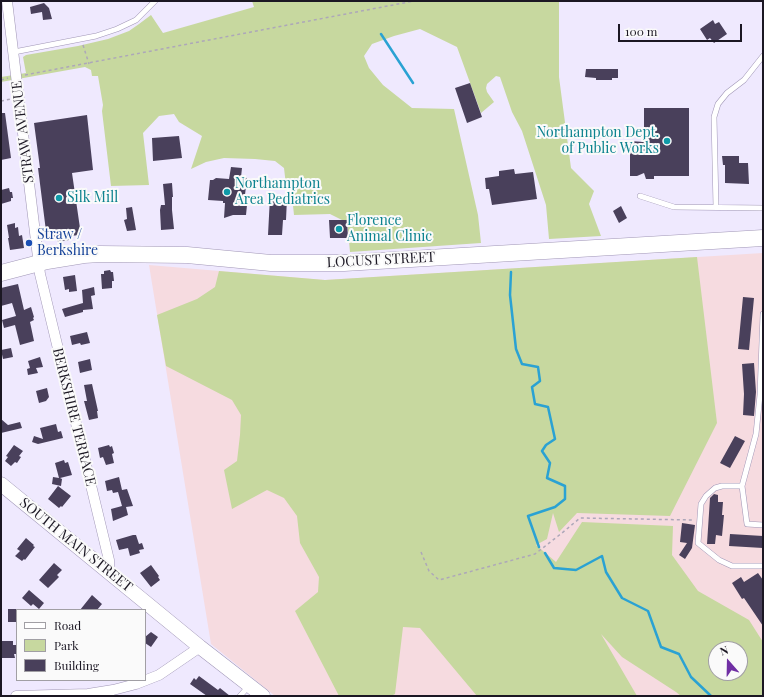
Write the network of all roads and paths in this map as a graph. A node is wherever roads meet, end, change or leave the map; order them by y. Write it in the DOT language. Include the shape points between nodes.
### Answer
graph roads {
  1 [pos="155,1"];
  2 [pos="414,1"];
  3 [pos="5,2"];
  4 [pos="81,39"];
  5 [pos="14,52"];
  6 [pos="763,56"];
  7 [pos="89,64"];
  8 [pos="24,76"];
  9 [pos="12,78"];
  10 [pos="1,80"];
  11 [pos="640,196"];
  12 [pos="716,207"];
  13 [pos="763,208"];
  14 [pos="763,238"];
  15 [pos="38,263"];
  16 [pos="1,273"];
  17 [pos="763,314"];
  18 [pos="1,484"];
  19 [pos="742,486"];
  20 [pos="700,520"];
  21 [pos="763,525"];
  22 [pos="421,552"];
  23 [pos="763,566"];
  24 [pos="109,571"];
  25 [pos="200,648"];
  26 [pos="146,680"];
  27 [pos="144,681"];
  28 [pos="245,691"];
  29 [pos="88,695"];
  30 [pos="16,696"];
  31 [pos="263,696"];
  1 -- 4 [label="lane" via="136,20 117,29"];
  2 -- 7 [label="path"];
  3 -- 5 [label="street, STRAW AVENUE"];
  4 -- 5 [label="lane"];
  4 -- 7 [label="path"];
  5 -- 15 [label="street, STRAW AVENUE"];
  6 -- 12 [label="lane" via="744,80 718,104 714,117"];
  7 -- 8 [label="path"];
  9 -- 10 [label="path"];
  11 -- 12 [label="lane" via="674,206"];
  12 -- 13 [label="lane"];
  14 -- 15 [label="highway, LOCUST STREET" via="351,263 282,263 176,255 111,254 76,256"];
  15 -- 16 [label="highway, LOCUST STREET"];
  15 -- 24 [label="street, BERKSHIRE TERRACE" via="109,560"];
  17 -- 19 [label="lane" via="756,434"];
  18 -- 24 [label="main road, SOUTH MAIN STREET"];
  19 -- 20 [label="lane" via="715,488 701,504"];
  19 -- 21 [label="lane" via="747,524"];
  20 -- 22 [label="path" via="580,518 534,554 438,580 429,571"];
  20 -- 23 [label="lane" via="698,543 719,560 732,566"];
  24 -- 25 [label="main road, SOUTH MAIN STREET"];
  25 -- 26 [label="street" via="159,675"];
  25 -- 28 [label="main road, SOUTH MAIN STREET"];
  27 -- 29 [label="street"];
  28 -- 31 [label="main road, SOUTH MAIN STREET"];
  29 -- 30 [label="street"];
}
